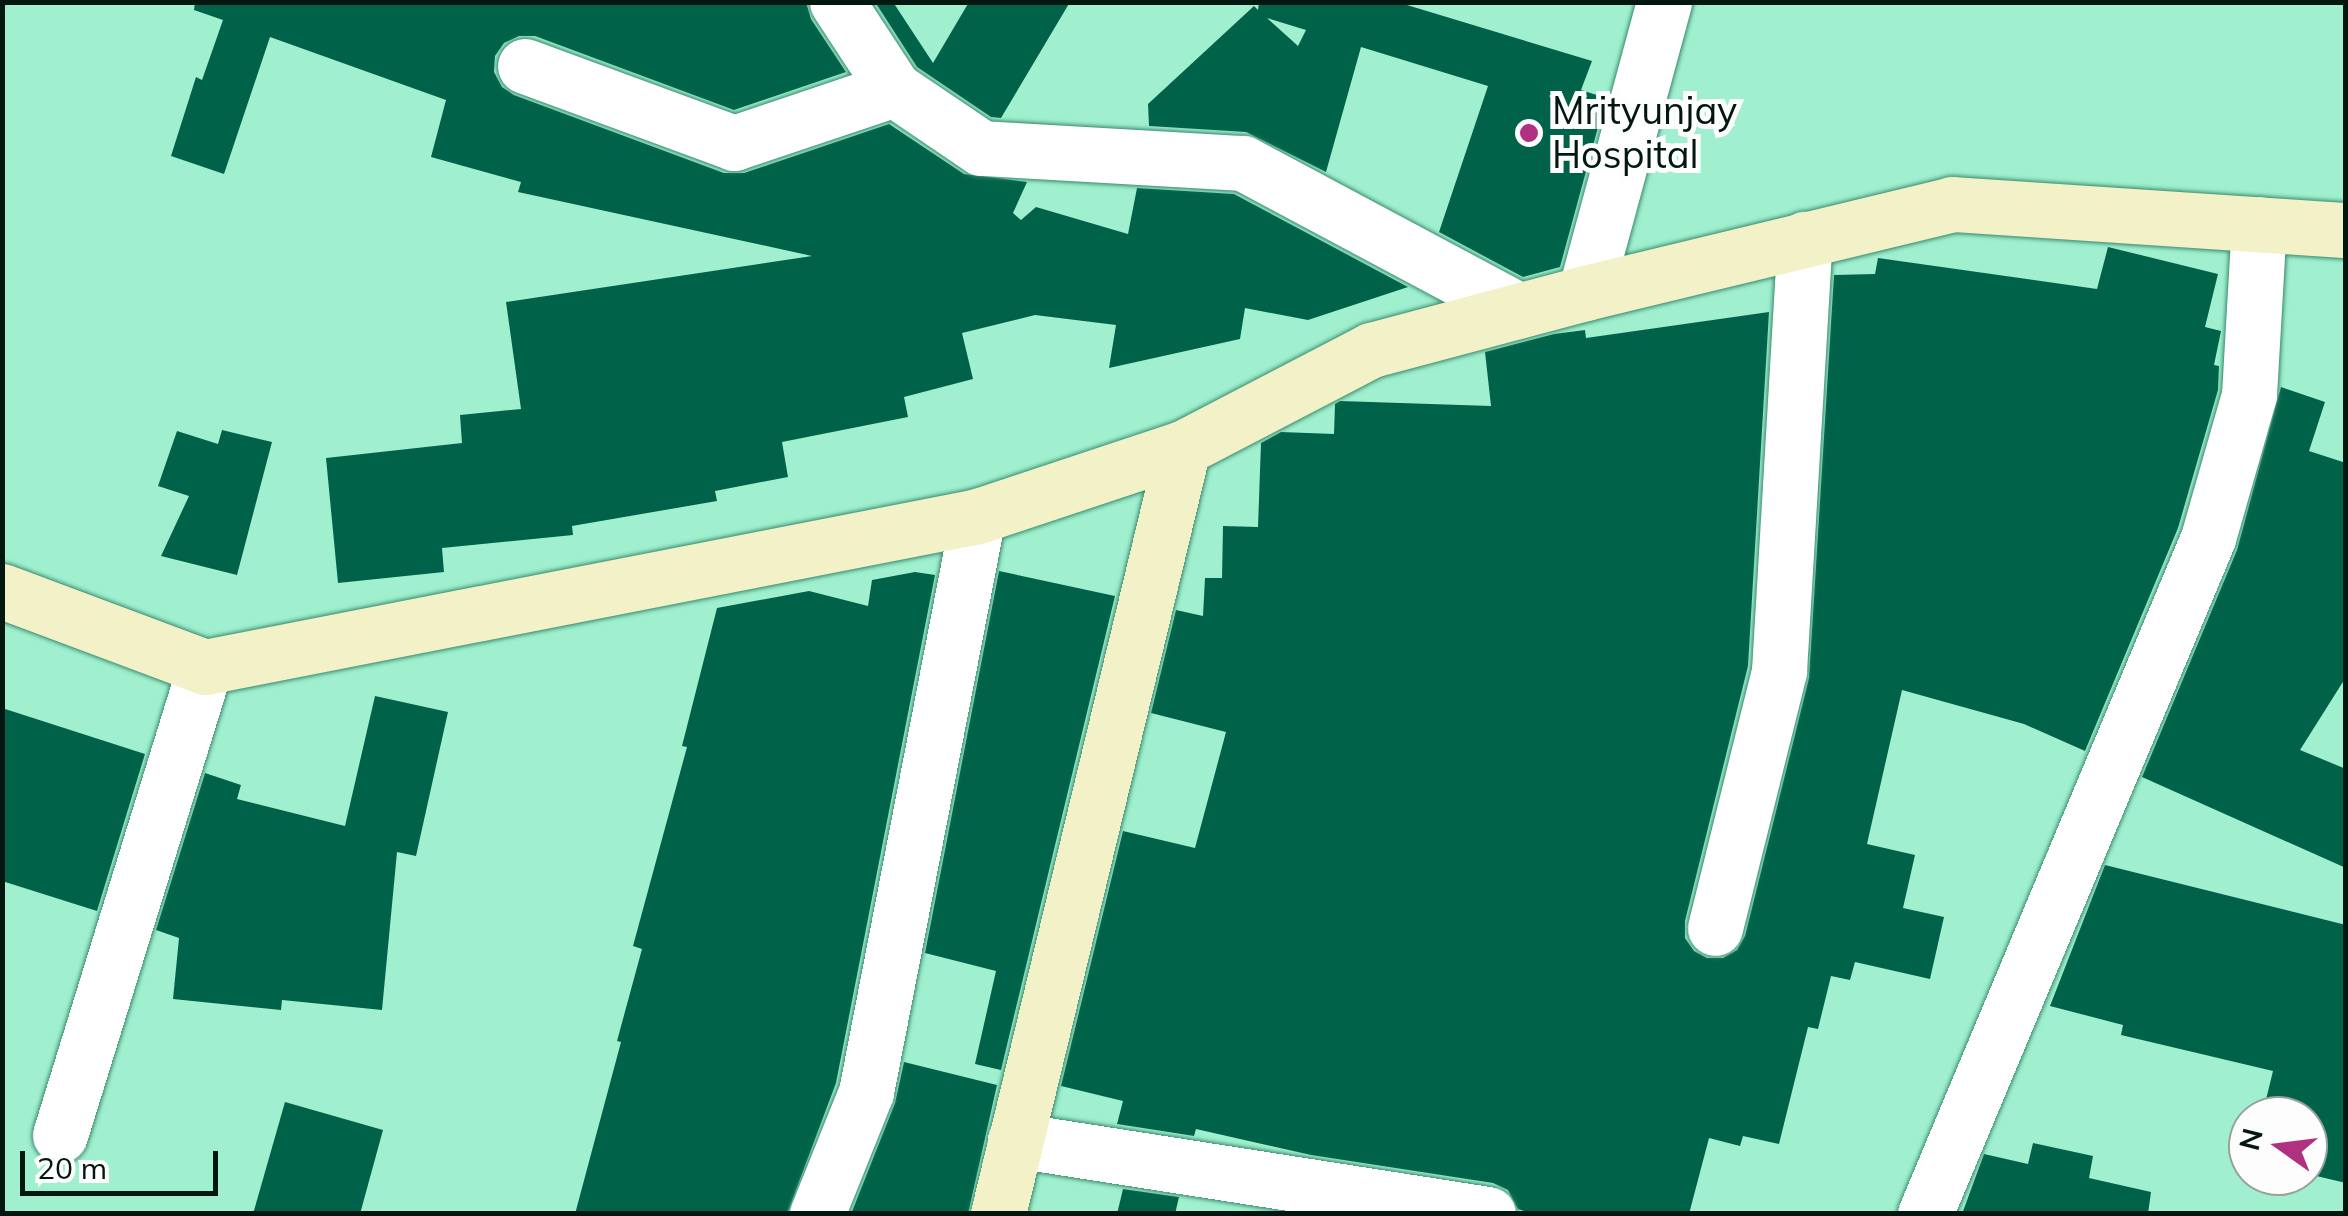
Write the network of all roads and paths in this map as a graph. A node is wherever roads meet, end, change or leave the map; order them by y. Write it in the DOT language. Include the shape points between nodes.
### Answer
graph roads {
  1 [pos="837,2"];
  2 [pos="1664,2"];
  3 [pos="525,66"];
  4 [pos="894,88"];
  5 [pos="2259,224"];
  6 [pos="2346,230"];
  7 [pos="1805,240"];
  8 [pos="1586,292"];
  9 [pos="1518,310"];
  10 [pos="1184,448"];
  11 [pos="978,516"];
  12 [pos="2,591"];
  13 [pos="205,667"];
  14 [pos="1715,928"];
  15 [pos="67,1114"];
  16 [pos="1015,1140"];
  17 [pos="817,1214"];
  18 [pos="998,1214"];
  19 [pos="1488,1214"];
  20 [pos="1924,1214"];
  1 -- 4 [label="street"];
  2 -- 8 [label="street"];
  3 -- 4 [label="street" via="734,143"];
  4 -- 9 [label="street" via="981,148 1243,164"];
  5 -- 6 [label="street"];
  5 -- 7 [label="street" via="1952,204"];
  5 -- 20 [label="street" via="2249,395 2208,538"];
  7 -- 8 [label="street"];
  7 -- 14 [label="street" via="1779,672"];
  8 -- 9 [label="street"];
  9 -- 10 [label="street" via="1372,350"];
  10 -- 11 [label="street"];
  10 -- 16 [label="street"];
  11 -- 13 [label="street"];
  11 -- 17 [label="street" via="866,1092"];
  12 -- 13 [label="street"];
  13 -- 15 [label="street"];
  16 -- 18 [label="street"];
  16 -- 19 [label="street"];
}
